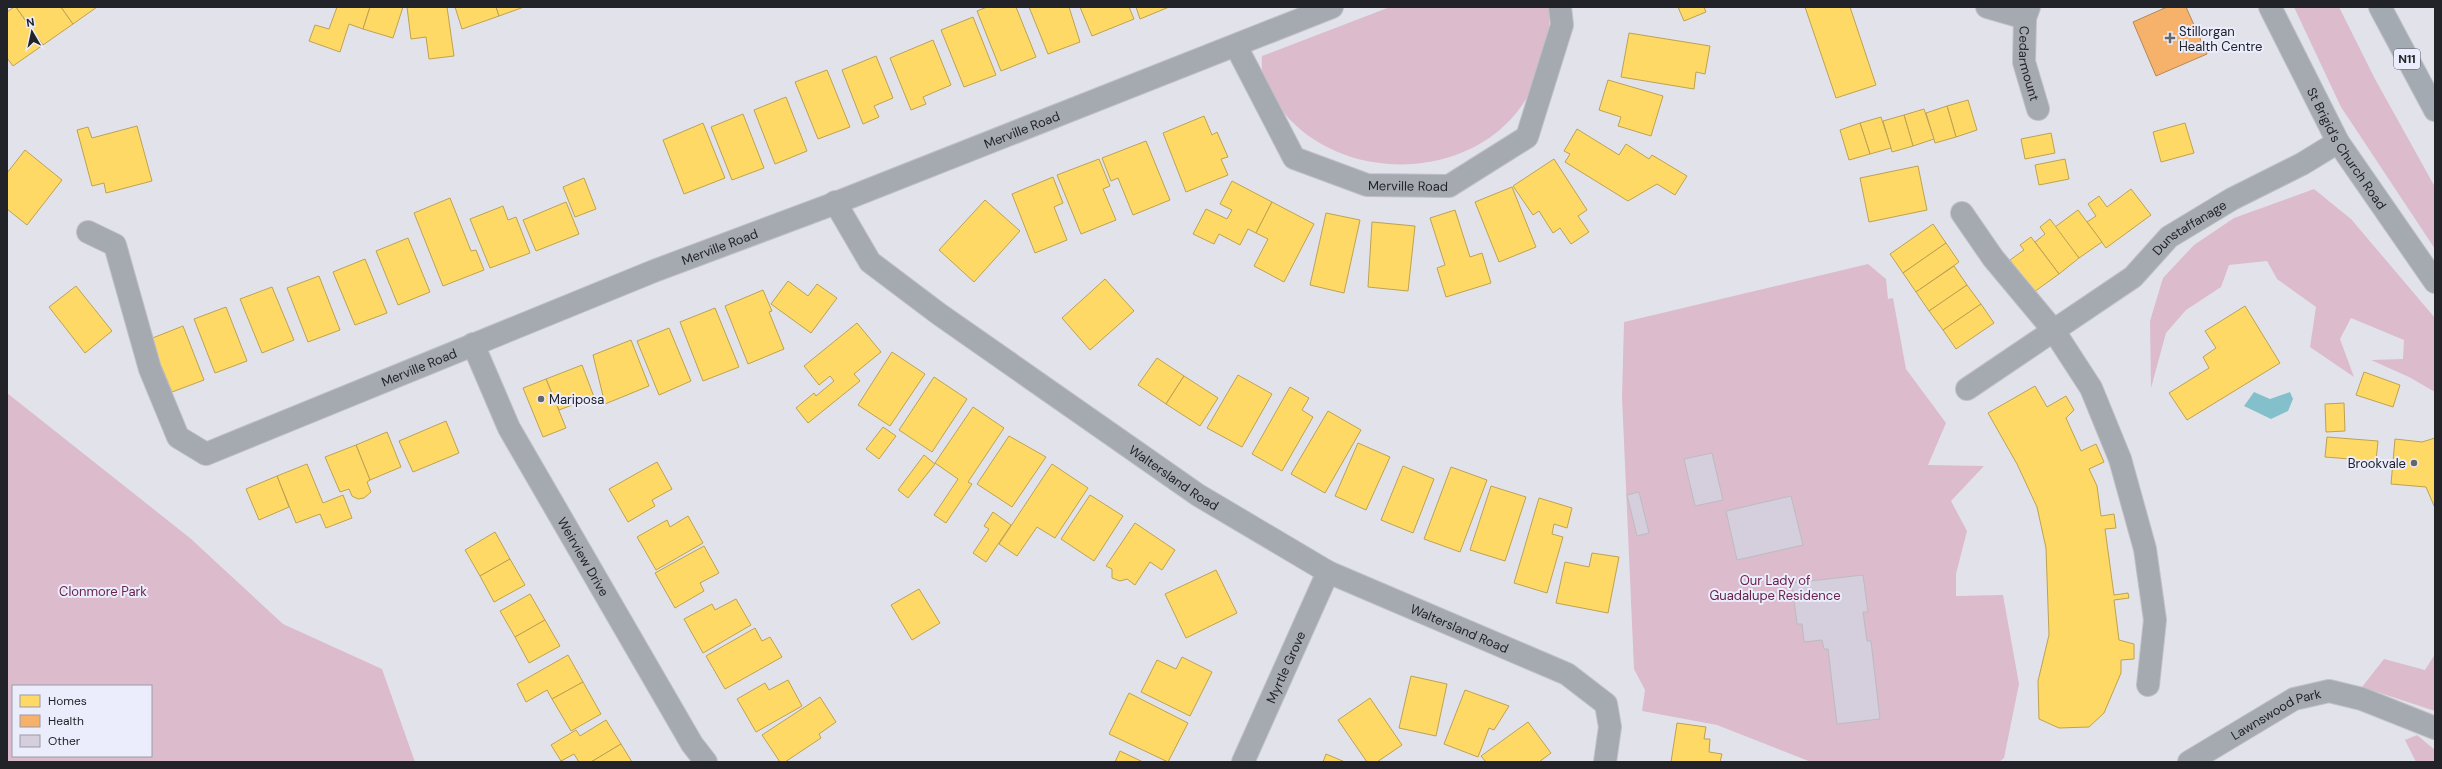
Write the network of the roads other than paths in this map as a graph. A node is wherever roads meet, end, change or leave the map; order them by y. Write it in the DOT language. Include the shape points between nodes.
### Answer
graph roads {
  1 [pos="1332,7"];
  2 [pos="1560,7"];
  3 [pos="1987,7"];
  4 [pos="2270,7"];
  5 [pos="2380,7"];
  6 [pos="2027,12"];
  7 [pos="1236,46"];
  8 [pos="2038,109"];
  9 [pos="2435,110"];
  10 [pos="2338,142"];
  11 [pos="836,202"];
  12 [pos="1962,213"];
  13 [pos="88,232"];
  14 [pos="2435,282"];
  15 [pos="2054,331"];
  16 [pos="473,344"];
  17 [pos="1967,389"];
  18 [pos="1328,572"];
  19 [pos="2148,685"];
  20 [pos="2435,728"];
  21 [pos="706,762"];
  22 [pos="1244,762"];
  23 [pos="1604,762"];
  24 [pos="2189,762"];
  1 -- 7 [label="street, Merville Road"];
  2 -- 7 [label="street, Merville Road" via="1562,25 1527,137 1449,186 1367,185 1294,158"];
  3 -- 6 [label="street, Cedarmount"];
  4 -- 10 [label="street, St Brigid's Church Road"];
  5 -- 9 [label="highway, N11"];
  6 -- 8 [label="street, Cedarmount" via="2024,62"];
  7 -- 11 [label="street, Merville Road"];
  10 -- 14 [label="street, St Brigid's Church Road"];
  10 -- 15 [label="street, Dunstaffanage" via="2302,164 2232,199 2169,237 2133,278"];
  11 -- 16 [label="street, Merville Road" via="654,271"];
  11 -- 18 [label="street, Waltersland Road" via="870,262 939,314 1198,494"];
  12 -- 15 [label="street" via="1993,258"];
  13 -- 16 [label="street, Merville Road" via="115,245 150,369 178,437 206,454"];
  15 -- 17 [label="street, Dunstaffanage"];
  15 -- 19 [label="street" via="2091,388 2120,459 2145,549 2155,620"];
  16 -- 21 [label="street, Weirview Drive" via="509,428 692,744"];
  18 -- 22 [label="street, Myrtle Grove"];
  18 -- 23 [label="street, Waltersland Road" via="1567,674 1606,704 1610,728"];
  20 -- 24 [label="street, Lawnswood Park" via="2362,699 2329,691 2294,699"];
}
